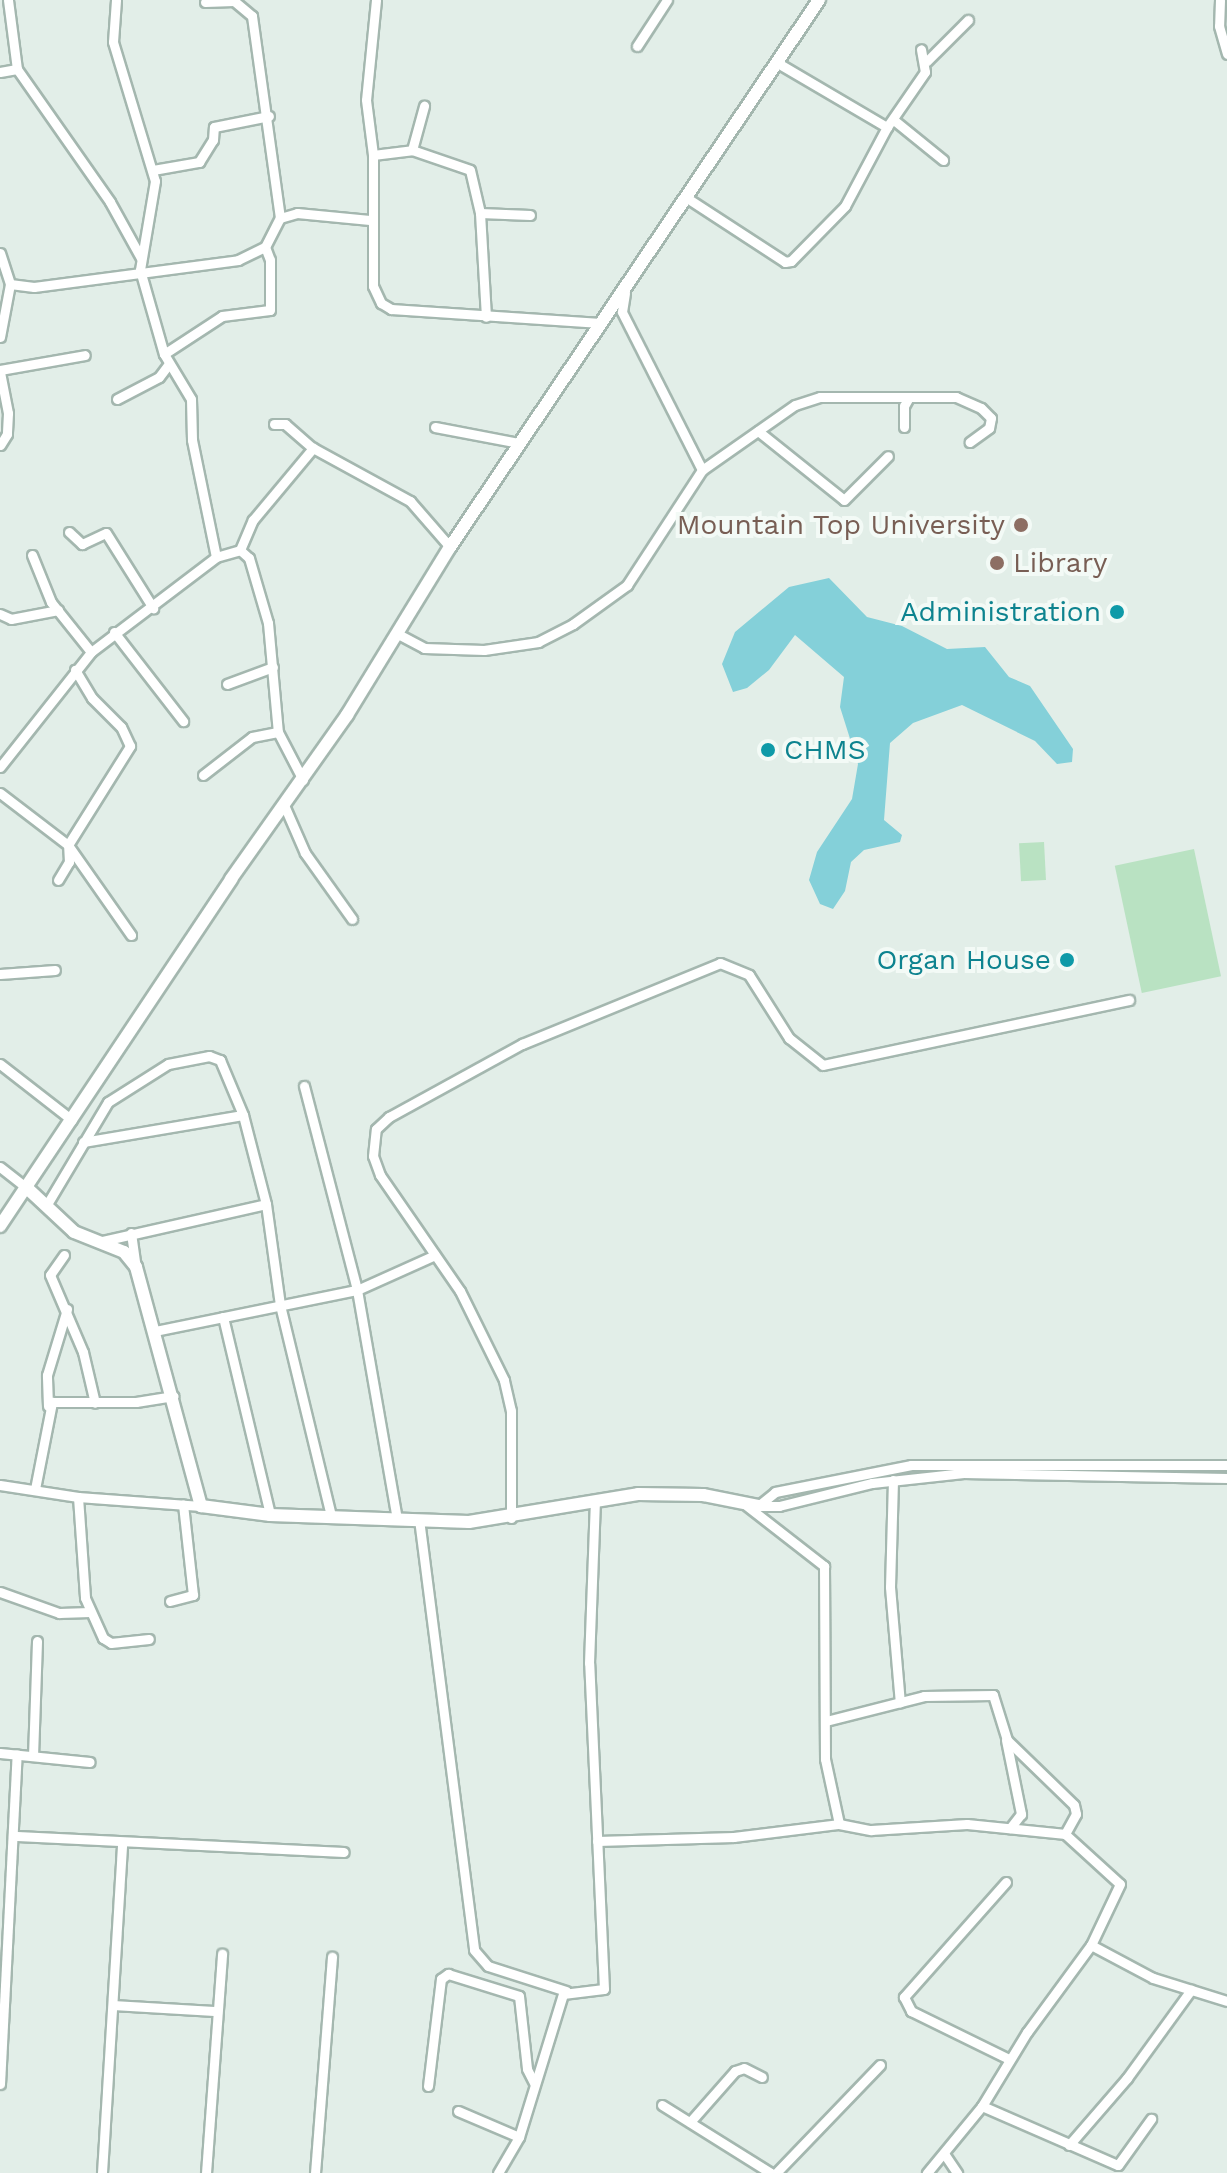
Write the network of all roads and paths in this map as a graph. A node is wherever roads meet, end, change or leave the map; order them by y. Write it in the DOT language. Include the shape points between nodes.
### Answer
graph roads {
  1 [pos="8,0"];
  2 [pos="116,0"];
  3 [pos="376,0"];
  4 [pos="667,0"];
  5 [pos="819,0"];
  6 [pos="1220,0"];
  7 [pos="205,2"];
  8 [pos="968,20"];
  9 [pos="637,46"];
  10 [pos="921,49"];
  11 [pos="1227,54"];
  12 [pos="927,61"];
  13 [pos="776,62"];
  14 [pos="17,69"];
  15 [pos="0,72"];
  16 [pos="424,106"];
  17 [pos="269,116"];
  18 [pos="891,124"];
  19 [pos="412,150"];
  20 [pos="373,155"];
  21 [pos="943,160"];
  22 [pos="153,170"];
  23 [pos="687,198"];
  24 [pos="480,213"];
  25 [pos="530,215"];
  26 [pos="284,217"];
  27 [pos="370,220"];
  28 [pos="265,247"];
  29 [pos="0,253"];
  30 [pos="141,258"];
  31 [pos="140,270"];
  32 [pos="10,284"];
  33 [pos="627,286"];
  34 [pos="486,317"];
  35 [pos="601,323"];
  36 [pos="0,337"];
  37 [pos="164,354"];
  38 [pos="85,355"];
  39 [pos="168,365"];
  40 [pos="0,371"];
  41 [pos="909,397"];
  42 [pos="117,399"];
  43 [pos="274,424"];
  44 [pos="435,427"];
  45 [pos="904,427"];
  46 [pos="758,431"];
  47 [pos="970,442"];
  48 [pos="519,443"];
  49 [pos="0,445"];
  50 [pos="313,448"];
  51 [pos="888,456"];
  52 [pos="702,470"];
  53 [pos="69,532"];
  54 [pos="450,547"];
  55 [pos="240,550"];
  56 [pos="32,555"];
  57 [pos="216,557"];
  58 [pos="153,608"];
  59 [pos="58,610"];
  60 [pos="0,614"];
  61 [pos="114,632"];
  62 [pos="398,634"];
  63 [pos="91,652"];
  64 [pos="273,667"];
  65 [pos="75,670"];
  66 [pos="227,684"];
  67 [pos="183,721"];
  68 [pos="278,732"];
  69 [pos="0,767"];
  70 [pos="203,775"];
  71 [pos="303,780"];
  72 [pos="0,793"];
  73 [pos="284,805"];
  74 [pos="68,845"];
  75 [pos="58,880"];
  76 [pos="352,919"];
  77 [pos="131,935"];
  78 [pos="55,970"];
  79 [pos="0,974"];
  80 [pos="1129,1000"];
  81 [pos="0,1064"];
  82 [pos="304,1086"];
  83 [pos="243,1115"];
  84 [pos="72,1120"];
  85 [pos="83,1142"];
  86 [pos="0,1167"];
  87 [pos="27,1188"];
  88 [pos="266,1204"];
  89 [pos="46,1206"];
  90 [pos="0,1226"];
  91 [pos="131,1233"];
  92 [pos="95,1243"];
  93 [pos="64,1255"];
  94 [pos="435,1255"];
  95 [pos="136,1267"];
  96 [pos="357,1290"];
  97 [pos="280,1305"];
  98 [pos="67,1308"];
  99 [pos="223,1317"];
  100 [pos="155,1331"];
  101 [pos="175,1395"];
  102 [pos="95,1403"];
  103 [pos="48,1406"];
  104 [pos="1227,1465"];
  105 [pos="1227,1478"];
  106 [pos="893,1480"];
  107 [pos="0,1485"];
  108 [pos="35,1489"];
  109 [pos="78,1497"];
  110 [pos="595,1501"];
  111 [pos="183,1505"];
  112 [pos="201,1506"];
  113 [pos="752,1506"];
  114 [pos="270,1515"];
  115 [pos="331,1516"];
  116 [pos="511,1518"];
  117 [pos="397,1519"];
  118 [pos="419,1519"];
  119 [pos="0,1592"];
  120 [pos="170,1601"];
  121 [pos="90,1612"];
  122 [pos="149,1639"];
  123 [pos="37,1641"];
  124 [pos="900,1703"];
  125 [pos="826,1721"];
  126 [pos="1006,1738"];
  127 [pos="0,1753"];
  128 [pos="17,1754"];
  129 [pos="33,1756"];
  130 [pos="90,1762"];
  131 [pos="839,1824"];
  132 [pos="1010,1828"];
  133 [pos="1065,1834"];
  134 [pos="17,1836"];
  135 [pos="597,1841"];
  136 [pos="122,1844"];
  137 [pos="344,1852"];
  138 [pos="1006,1882"];
  139 [pos="1091,1945"];
  140 [pos="222,1954"];
  141 [pos="332,1957"];
  142 [pos="1191,1990"];
  143 [pos="566,1991"];
  144 [pos="1227,2001"];
  145 [pos="113,2005"];
  146 [pos="214,2011"];
  147 [pos="1009,2059"];
  148 [pos="880,2065"];
  149 [pos="762,2077"];
  150 [pos="534,2083"];
  151 [pos="0,2084"];
  152 [pos="428,2086"];
  153 [pos="662,2105"];
  154 [pos="982,2106"];
  155 [pos="458,2111"];
  156 [pos="1151,2119"];
  157 [pos="690,2122"];
  158 [pos="519,2137"];
  159 [pos="1069,2145"];
  160 [pos="945,2155"];
  161 [pos="102,2173"];
  162 [pos="206,2173"];
  163 [pos="315,2173"];
  164 [pos="498,2173"];
  165 [pos="774,2173"];
  166 [pos="927,2173"];
  167 [pos="957,2173"];
  1 -- 14 [label="street"];
  2 -- 22 [label="street" via="113,42"];
  3 -- 20 [label="street" via="366,79"];
  4 -- 9 [label="street"];
  5 -- 13 [label="street"];
  6 -- 11 [label="street" via="1219,26"];
  7 -- 17 [label="street" via="234,1 248,8"];
  8 -- 12 [label="street"];
  10 -- 12 [label="street"];
  12 -- 18 [label="street"];
  13 -- 18 [label="street"];
  13 -- 23 [label="street"];
  14 -- 15 [label="street"];
  14 -- 30 [label="street" via="110,202"];
  16 -- 19 [label="street"];
  17 -- 22 [label="street" via="214,127 213,140 199,162"];
  17 -- 26 [label="street" via="276,203"];
  18 -- 21 [label="street"];
  18 -- 23 [label="street" via="845,206 791,261"];
  19 -- 20 [label="street"];
  19 -- 24 [label="street" via="470,170"];
  20 -- 27 [label="street"];
  22 -- 30 [label="street" via="153,212"];
  23 -- 33 [label="street"];
  24 -- 25 [label="street"];
  24 -- 34 [label="street"];
  26 -- 27 [label="street"];
  26 -- 28 [label="street"];
  27 -- 34 [label="street" via="373,286 381,303 391,309"];
  28 -- 31 [label="street" via="238,260"];
  28 -- 37 [label="street" via="270,310 222,316"];
  29 -- 32 [label="street"];
  30 -- 31 [label="street"];
  31 -- 32 [label="street" via="34,287"];
  31 -- 37 [label="street"];
  32 -- 36 [label="street"];
  33 -- 35 [label="street"];
  33 -- 52 [label="street" via="622,312"];
  34 -- 35 [label="street" via="549,316"];
  35 -- 48 [label="street"];
  37 -- 39 [label="street"];
  38 -- 40 [label="street"];
  39 -- 42 [label="street" via="159,377"];
  39 -- 57 [label="street" via="191,399 192,440"];
  40 -- 49 [label="street" via="8,413 7,434"];
  41 -- 45 [label="street"];
  41 -- 46 [label="street" via="820,397 795,405"];
  41 -- 47 [label="street" via="956,397 981,408 991,418 989,428"];
  43 -- 50 [label="street" via="285,424"];
  44 -- 48 [label="street"];
  46 -- 51 [label="street" via="844,500"];
  46 -- 52 [label="street"];
  48 -- 54 [label="street"];
  50 -- 54 [label="street" via="410,501"];
  50 -- 55 [label="street" via="253,520"];
  52 -- 62 [label="street" via="627,585 573,624 538,642 484,650 424,648"];
  53 -- 58 [label="street" via="82,544 106,533"];
  54 -- 62 [label="street"];
  55 -- 57 [label="street"];
  55 -- 64 [label="street" via="249,558 258,584"];
  56 -- 59 [label="street"];
  57 -- 58 [label="street"];
  58 -- 61 [label="street"];
  59 -- 60 [label="street" via="11,619"];
  59 -- 63 [label="street"];
  61 -- 63 [label="street"];
  61 -- 67 [label="street"];
  62 -- 71 [label="street"];
  63 -- 65 [label="street"];
  64 -- 66 [label="street"];
  64 -- 68 [label="street"];
  65 -- 69 [label="street"];
  65 -- 74 [label="street" via="130,746"];
  68 -- 70 [label="street" via="252,737"];
  68 -- 71 [label="street"];
  71 -- 73 [label="street"];
  72 -- 74 [label="street"];
  73 -- 76 [label="street" via="305,853"];
  73 -- 84 [label="street"];
  74 -- 75 [label="street" via="69,862"];
  74 -- 77 [label="street"];
  78 -- 79 [label="street"];
  80 -- 94 [label="street" via="823,1065 789,1038 749,975 720,963 709,966 522,1044 376,1129 373,1156 380,1175"];
  81 -- 84 [label="street"];
  82 -- 96 [label="street"];
  83 -- 85 [label="street"];
  83 -- 85 [label="street" via="220,1060 190,1059 168,1064 108,1102"];
  83 -- 88 [label="street"];
  84 -- 87 [label="street"];
  85 -- 89 [label="street"];
  86 -- 87 [label="street"];
  87 -- 89 [label="street"];
  87 -- 90 [label="street"];
  88 -- 91 [label="street"];
  88 -- 97 [label="street"];
  89 -- 92 [label="street"];
  91 -- 92 [label="street"];
  91 -- 95 [label="street"];
  92 -- 95 [label="street" via="124,1252"];
  93 -- 98 [label="street" via="50,1275"];
  94 -- 96 [label="street"];
  94 -- 116 [label="street" via="460,1291 504,1380 511,1411"];
  95 -- 100 [label="street"];
  96 -- 97 [label="street"];
  96 -- 117 [label="street"];
  97 -- 99 [label="street"];
  97 -- 115 [label="street"];
  98 -- 102 [label="street"];
  98 -- 103 [label="street" via="47,1375"];
  99 -- 100 [label="street"];
  99 -- 114 [label="street"];
  100 -- 101 [label="street"];
  101 -- 102 [label="street"];
  101 -- 112 [label="street"];
  102 -- 103 [label="street" via="58,1401"];
  103 -- 108 [label="street"];
  104 -- 113 [label="street" via="911,1465 775,1492"];
  105 -- 106 [label="street" via="963,1473"];
  106 -- 113 [label="street" via="779,1506"];
  106 -- 124 [label="street" via="890,1587"];
  107 -- 108 [label="street"];
  108 -- 109 [label="street"];
  109 -- 111 [label="street"];
  109 -- 121 [label="street"];
  110 -- 113 [label="street" via="673,1493"];
  110 -- 116 [label="street"];
  110 -- 135 [label="street" via="589,1663"];
  111 -- 112 [label="street"];
  111 -- 120 [label="street" via="193,1595"];
  112 -- 114 [label="street"];
  113 -- 125 [label="street" via="824,1566"];
  114 -- 115 [label="street"];
  115 -- 117 [label="street"];
  116 -- 118 [label="street"];
  117 -- 118 [label="street"];
  118 -- 143 [label="street" via="474,1950 488,1966"];
  119 -- 121 [label="street" via="59,1613"];
  121 -- 122 [label="street" via="106,1643"];
  123 -- 129 [label="street"];
  124 -- 125 [label="street"];
  124 -- 126 [label="street" via="987,1693 995,1697"];
  125 -- 131 [label="street" via="825,1759"];
  126 -- 132 [label="street" via="1021,1814"];
  126 -- 133 [label="street" via="1074,1805 1076,1814"];
  127 -- 128 [label="street"];
  128 -- 129 [label="street"];
  128 -- 134 [label="street"];
  129 -- 130 [label="street"];
  131 -- 132 [label="street" via="871,1830 936,1823"];
  131 -- 135 [label="street" via="734,1837"];
  132 -- 133 [label="street"];
  133 -- 139 [label="street" via="1120,1884"];
  134 -- 136 [label="street"];
  134 -- 151 [label="street"];
  135 -- 143 [label="street" via="604,1989"];
  136 -- 137 [label="street"];
  136 -- 145 [label="street"];
  138 -- 147 [label="street" via="904,1997 911,2011"];
  139 -- 142 [label="street" via="1124,1965"];
  139 -- 147 [label="street"];
  140 -- 146 [label="street"];
  141 -- 163 [label="street"];
  142 -- 144 [label="street"];
  142 -- 159 [label="street" via="1136,2067"];
  143 -- 150 [label="street"];
  145 -- 146 [label="street"];
  145 -- 161 [label="street"];
  146 -- 162 [label="street"];
  147 -- 154 [label="street"];
  148 -- 165 [label="street"];
  149 -- 157 [label="street" via="739,2068"];
  150 -- 152 [label="street" via="527,2069 519,1996 448,1974 441,1979"];
  150 -- 158 [label="street"];
  153 -- 157 [label="street"];
  154 -- 159 [label="street"];
  154 -- 160 [label="street"];
  155 -- 158 [label="street"];
  156 -- 159 [label="street" via="1118,2165"];
  157 -- 165 [label="street"];
  158 -- 164 [label="street"];
  160 -- 166 [label="street"];
  160 -- 167 [label="street"];
}
